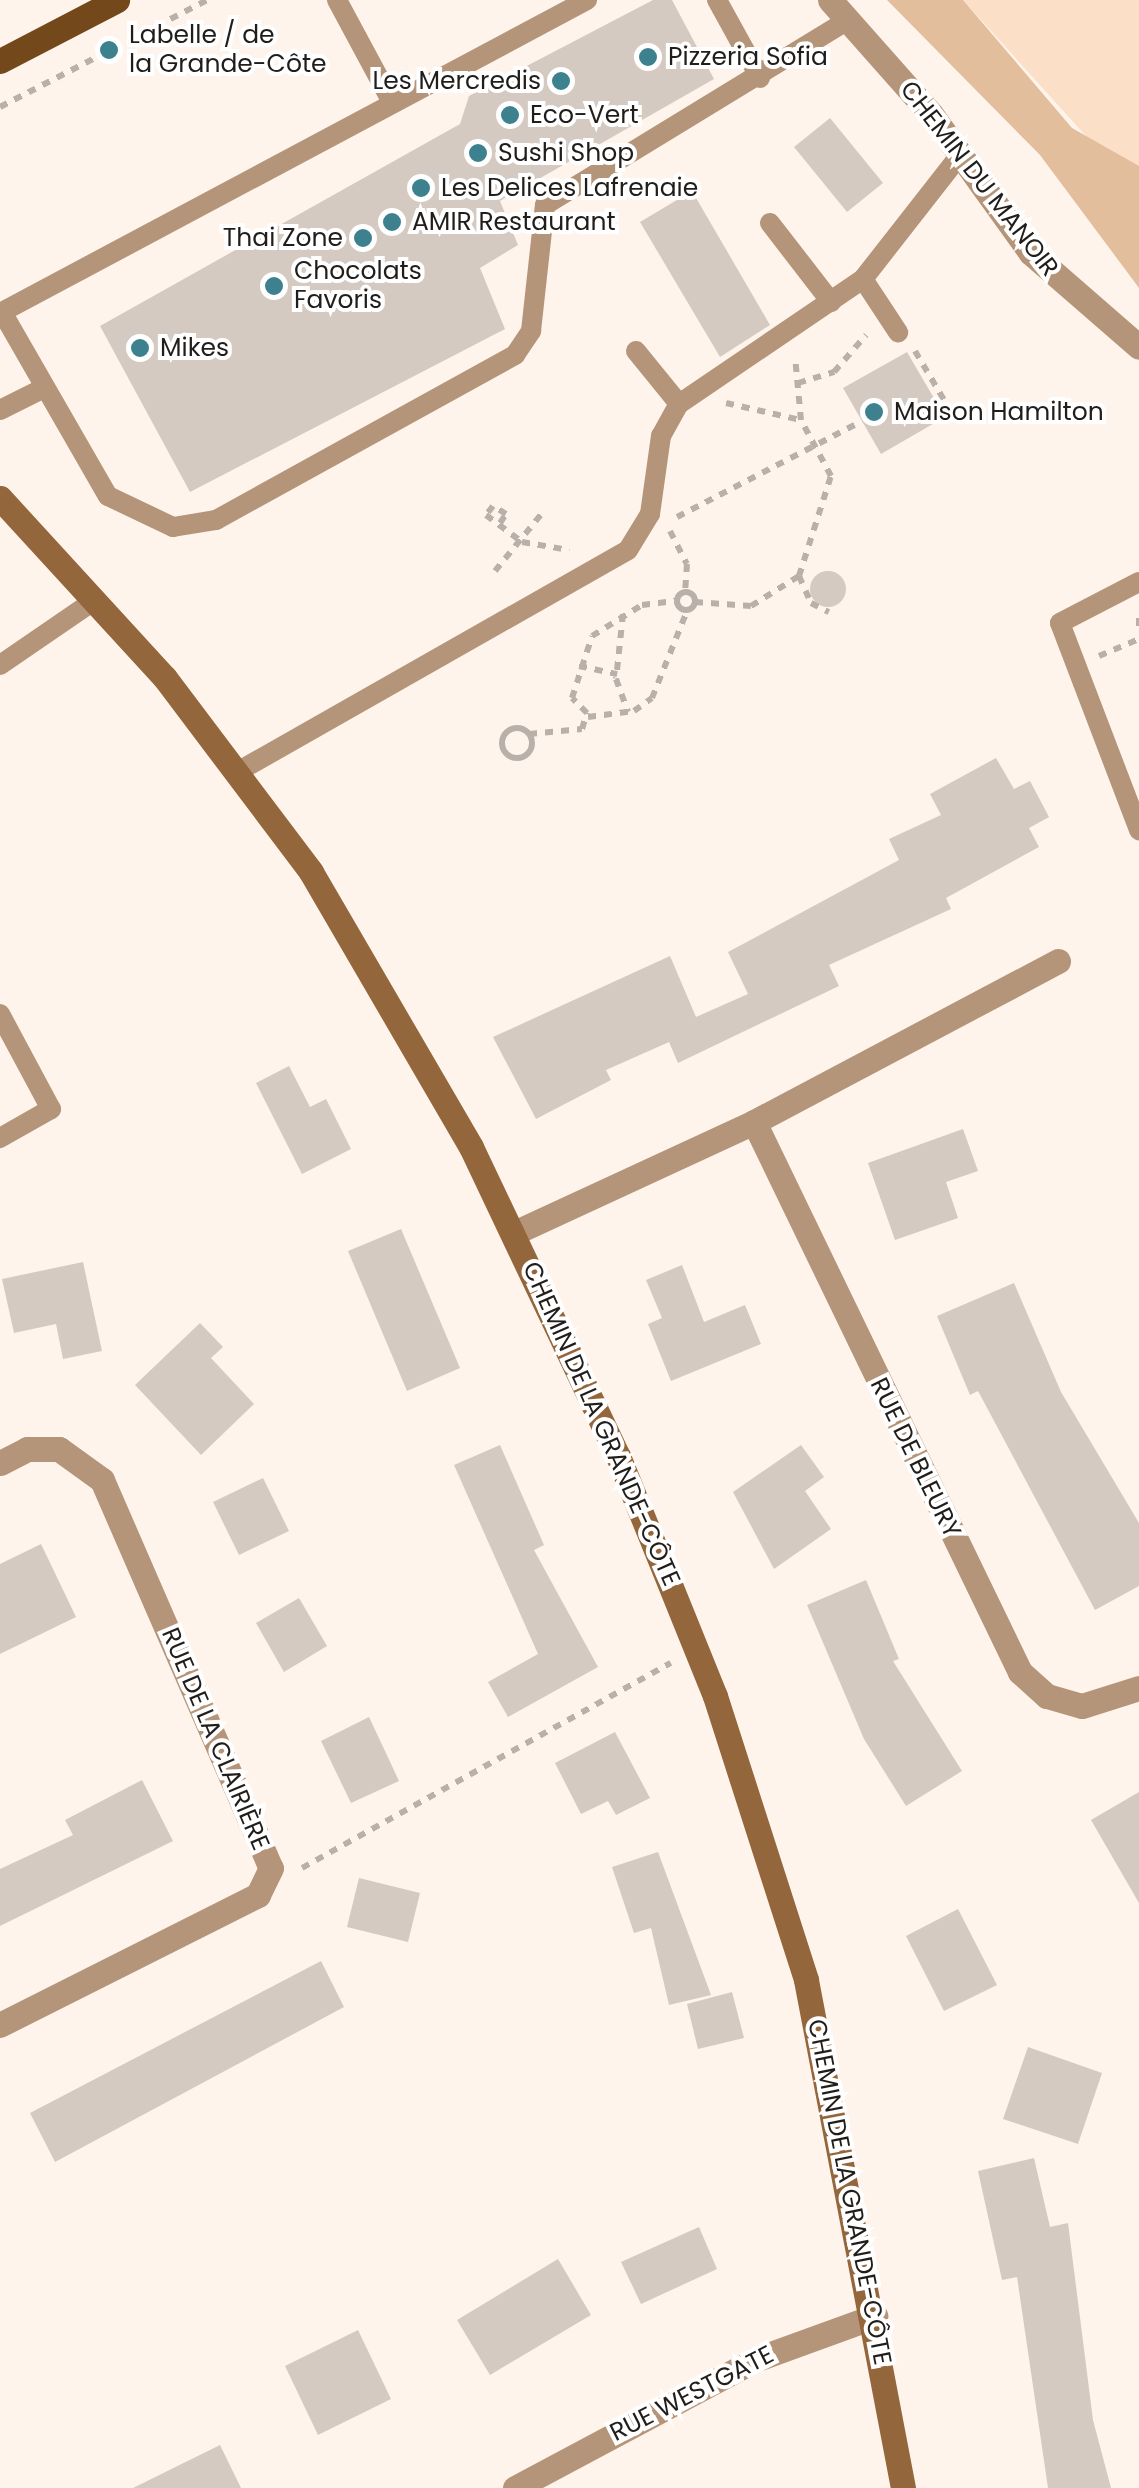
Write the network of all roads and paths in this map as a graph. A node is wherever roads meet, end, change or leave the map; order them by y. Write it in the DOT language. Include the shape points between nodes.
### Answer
graph roads {
  1 [pos="116,0"];
  2 [pos="207,0"];
  3 [pos="337,0"];
  4 [pos="587,0"];
  5 [pos="718,0"];
  6 [pos="830,0"];
  7 [pos="847,22"];
  8 [pos="0,61"];
  9 [pos="760,78"];
  10 [pos="392,102"];
  11 [pos="0,107"];
  12 [pos="960,154"];
  13 [pos="770,223"];
  14 [pos="864,279"];
  15 [pos="830,302"];
  16 [pos="892,341"];
  17 [pos="794,342"];
  18 [pos="1139,347"];
  19 [pos="636,351"];
  20 [pos="798,382"];
  21 [pos="42,389"];
  22 [pos="718,400"];
  23 [pos="679,404"];
  24 [pos="947,405"];
  25 [pos="0,410"];
  26 [pos="801,420"];
  27 [pos="862,420"];
  28 [pos="817,444"];
  29 [pos="0,498"];
  30 [pos="543,512"];
  31 [pos="500,523"];
  32 [pos="522,542"];
  33 [pos="582,560"];
  34 [pos="495,570"];
  35 [pos="799,576"];
  36 [pos="1139,582"];
  37 [pos="685,592"];
  38 [pos="95,600"];
  39 [pos="676,601"];
  40 [pos="695,602"];
  41 [pos="687,611"];
  42 [pos="829,612"];
  43 [pos="623,614"];
  44 [pos="1139,639"];
  45 [pos="1086,662"];
  46 [pos="0,664"];
  47 [pos="580,666"];
  48 [pos="616,674"];
  49 [pos="629,713"];
  50 [pos="588,717"];
  51 [pos="529,734"];
  52 [pos="239,770"];
  53 [pos="1139,830"];
  54 [pos="1058,961"];
  55 [pos="0,1014"];
  56 [pos="754,1122"];
  57 [pos="0,1138"];
  58 [pos="514,1233"];
  59 [pos="0,1463"];
  60 [pos="677,1660"];
  61 [pos="1139,1688"];
  62 [pos="271,1868"];
  63 [pos="0,2026"];
  64 [pos="875,2316"];
  65 [pos="514,2488"];
  66 [pos="904,2488"];
  1 -- 8 [label="main road"];
  2 -- 11 [label="path"];
  3 -- 10 [label="lane"];
  4 -- 10 [label="lane"];
  5 -- 9 [label="lane"];
  6 -- 7 [label="street, CHEMIN DU MANOIR"];
  7 -- 9 [label="lane"];
  7 -- 12 [label="street, CHEMIN DU MANOIR"];
  9 -- 21 [label="lane" via="545,205 532,331 515,356 216,520 173,527 126,510 95,480"];
  10 -- 21 [label="lane" via="2,312"];
  12 -- 14 [label="lane"];
  12 -- 18 [label="street, CHEMIN DU MANOIR" via="1031,253"];
  13 -- 15 [label="lane"];
  14 -- 15 [label="lane"];
  14 -- 16 [label="lane"];
  15 -- 23 [label="lane"];
  16 -- 20 [label="path" via="874,331 860,338 841,368"];
  16 -- 24 [label="path" via="911,344"];
  17 -- 20 [label="path"];
  19 -- 23 [label="lane"];
  20 -- 26 [label="path"];
  21 -- 25 [label="lane"];
  22 -- 26 [label="path"];
  23 -- 52 [label="lane" via="661,436 650,514 628,550"];
  26 -- 28 [label="path"];
  27 -- 28 [label="path"];
  28 -- 35 [label="path" via="830,490"];
  28 -- 37 [label="path" via="665,522 687,564"];
  29 -- 38 [label="main road, CHEMIN DE LA GRANDE-CÔTE"];
  30 -- 32 [label="path"];
  31 -- 32 [label="path"];
  32 -- 33 [label="path"];
  32 -- 34 [label="path"];
  35 -- 40 [label="path" via="751,606"];
  35 -- 42 [label="path" via="811,604"];
  36 -- 53 [label="lane" via="1060,623"];
  37 -- 39 [label="path"];
  37 -- 40 [label="path"];
  38 -- 46 [label="lane"];
  38 -- 52 [label="main road, CHEMIN DE LA GRANDE-CÔTE"];
  39 -- 41 [label="path"];
  39 -- 43 [label="path"];
  40 -- 41 [label="path"];
  41 -- 49 [label="path" via="661,686"];
  43 -- 47 [label="path" via="592,636"];
  43 -- 48 [label="path"];
  44 -- 45 [label="path"];
  47 -- 48 [label="path"];
  47 -- 50 [label="path" via="572,698"];
  48 -- 49 [label="path"];
  49 -- 50 [label="path"];
  50 -- 51 [label="path" via="576,734"];
  51 -- 51 [label="path" via="507,731 504,751 525,755"];
  52 -- 58 [label="main road, CHEMIN DE LA GRANDE-CÔTE" via="384,987"];
  54 -- 56 [label="street"];
  55 -- 57 [label="lane" via="51,1109"];
  56 -- 58 [label="street"];
  56 -- 61 [label="street, RUE DE BLEURY" via="1020,1672 1047,1696 1082,1706"];
  58 -- 64 [label="main road, CHEMIN DE LA GRANDE-CÔTE" via="669,1571 738,1764 818,2024"];
  59 -- 62 [label="street, RUE DE LA CLAIRIÈRE" via="27,1449 59,1449 102,1480"];
  60 -- 62 [label="path" via="295,1872"];
  62 -- 63 [label="street, RUE DE LA CLAIRIÈRE" via="258,1895"];
  64 -- 65 [label="street, RUE WESTGATE" via="757,2359"];
  64 -- 66 [label="main road, CHEMIN DE LA GRANDE-CÔTE"];
}
